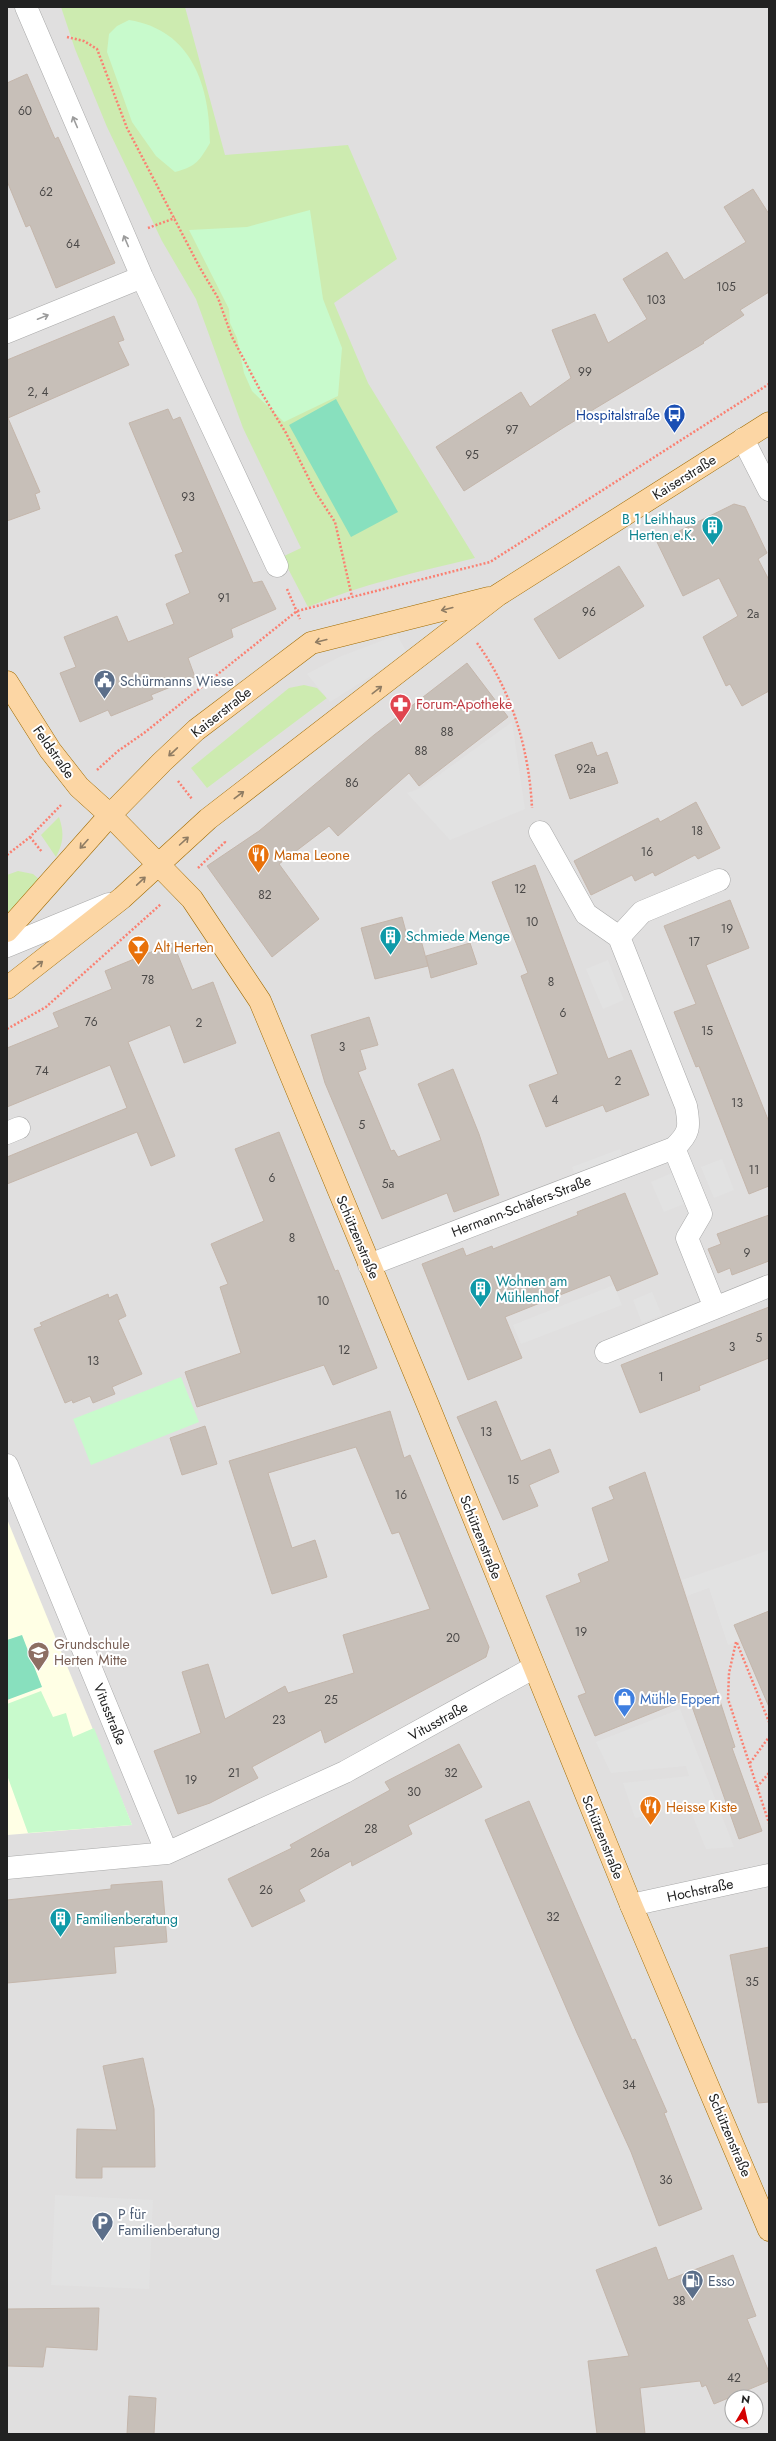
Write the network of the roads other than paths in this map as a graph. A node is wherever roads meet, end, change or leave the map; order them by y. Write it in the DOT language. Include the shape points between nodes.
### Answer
graph roads {
  1 [pos="26,7"];
  2 [pos="142,277"];
  3 [pos="7,332"];
  4 [pos="769,422"];
  5 [pos="743,439"];
  6 [pos="769,490"];
  7 [pos="277,566"];
  8 [pos="498,596"];
  9 [pos="7,682"];
  10 [pos="110,815"];
  11 [pos="536,822"];
  12 [pos="159,864"];
  13 [pos="719,880"];
  14 [pos="122,898"];
  15 [pos="7,931"];
  16 [pos="619,937"];
  17 [pos="7,946"];
  18 [pos="7,988"];
  19 [pos="674,1148"];
  20 [pos="369,1265"];
  21 [pos="769,1286"];
  22 [pos="715,1308"];
  23 [pos="606,1352"];
  24 [pos="7,1465"];
  25 [pos="533,1668"];
  26 [pos="167,1853"];
  27 [pos="7,1868"];
  28 [pos="769,1875"];
  29 [pos="631,1905"];
  30 [pos="769,2230"];
  2 -- 1 [label="street, one-way"];
  3 -- 2 [label="street, one-way"];
  2 -- 7 [label="street"];
  4 -- 5 [label="main road, Kaiserstraße"];
  5 -- 6 [label="street"];
  5 -- 8 [label="main road, Kaiserstraße"];
  8 -- 10 [label="main road, Kaiserstraße, one-way" via="311,643 196,730"];
  12 -- 8 [label="main road, Kaiserstraße, one-way" via="208,819"];
  9 -- 10 [label="main road, Feldstraße" via="50,750 74,781"];
  10 -- 12 [label="main road, Feldstraße"];
  10 -- 15 [label="main road, Kaiserstraße, one-way"];
  11 -- 16 [label="street" via="586,914"];
  14 -- 12 [label="main road, Kaiserstraße, one-way"];
  12 -- 20 [label="main road, Schützenstraße" via="192,899 260,1001"];
  13 -- 16 [label="street" via="642,912"];
  14 -- 17 [label="street, Kaiserstraße"];
  18 -- 14 [label="main road, Kaiserstraße, one-way"];
  16 -- 19 [label="street, Hermann-Schäfers-Straße" via="686,1106 690,1122 686,1137"];
  19 -- 20 [label="street, Hermann-Schäfers-Straße"];
  19 -- 22 [label="street" via="701,1214 688,1238"];
  20 -- 25 [label="main road, Schützenstraße"];
  21 -- 22 [label="street"];
  22 -- 23 [label="street"];
  24 -- 26 [label="street, Vitusstraße"];
  25 -- 26 [label="street, Vitusstraße" via="345,1772"];
  25 -- 29 [label="main road, Schützenstraße"];
  26 -- 27 [label="street, Vitusstraße"];
  28 -- 29 [label="street, Hochstraße"];
  29 -- 30 [label="main road, Schützenstraße"];
}
